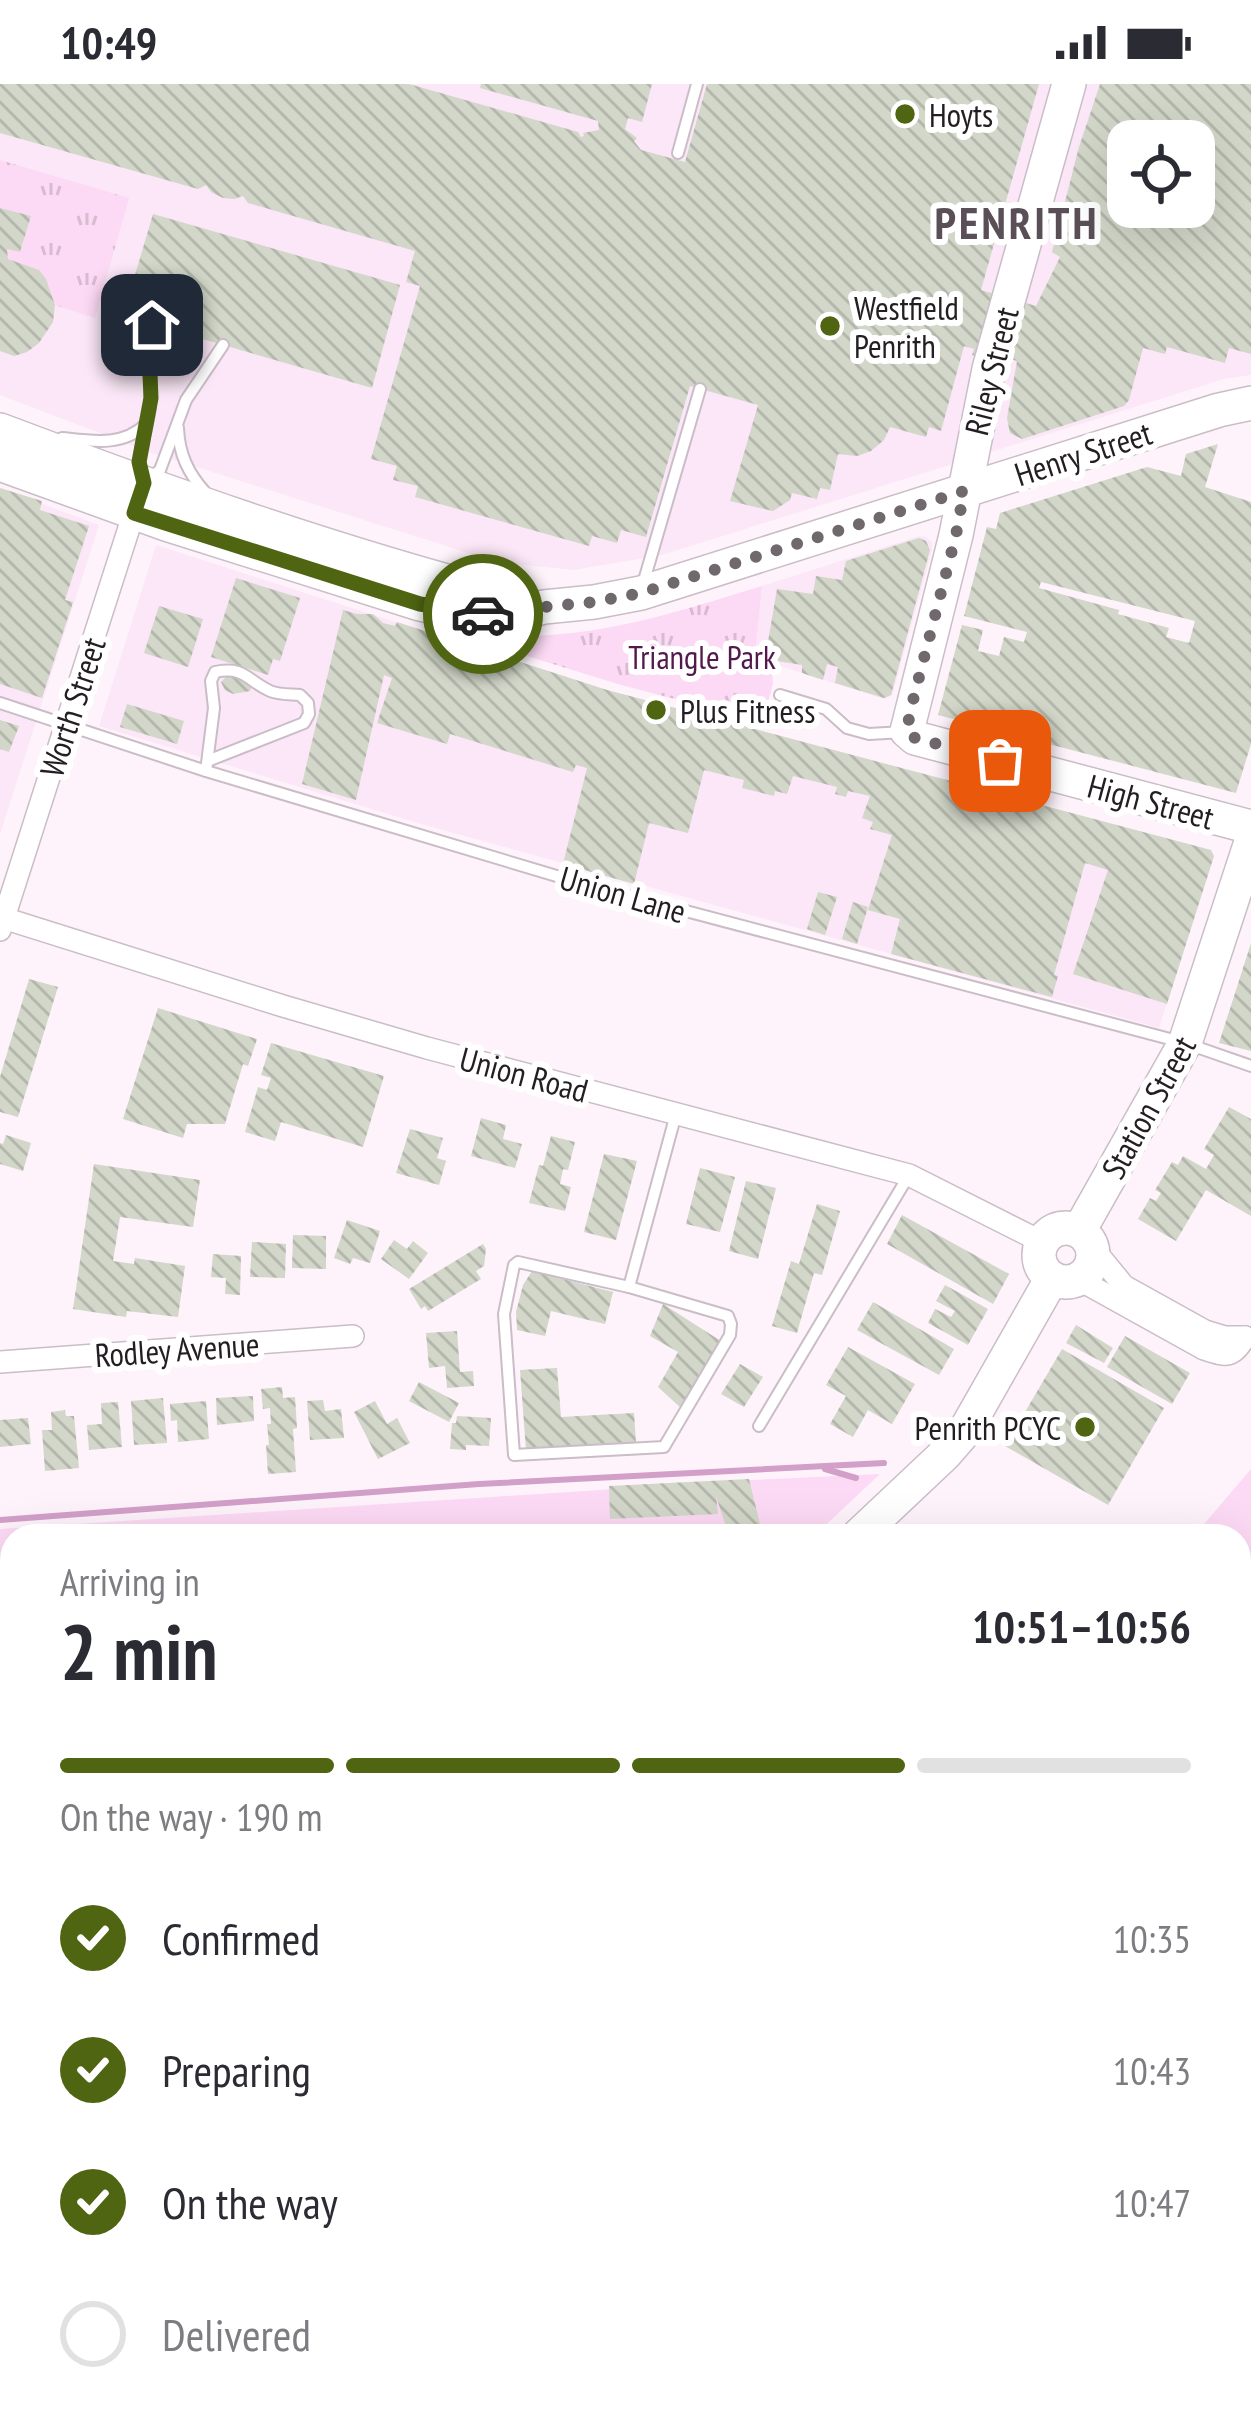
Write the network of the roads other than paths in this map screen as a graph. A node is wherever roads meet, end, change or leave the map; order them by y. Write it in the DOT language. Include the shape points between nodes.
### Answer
graph roads {
  1 [pos="697,84"];
  2 [pos="1070,84"];
  3 [pos="678,153"];
  4 [pos="152,325"];
  5 [pos="223,345"];
  6 [pos="700,388"];
  7 [pos="1251,403"];
  8 [pos="177,419"];
  9 [pos="148,422"];
  10 [pos="1,442"];
  11 [pos="964,491"];
  12 [pos="139,498"];
  13 [pos="233,514"];
  14 [pos="641,593"];
  15 [pos="544,607"];
  16 [pos="780,695"];
  17 [pos="0,703"];
  18 [pos="66,726"];
  19 [pos="907,731"];
  20 [pos="208,765"];
  21 [pos="1251,827"];
  22 [pos="1251,842"];
  23 [pos="1,922"];
  24 [pos="1185,1043"];
  25 [pos="1251,1066"];
  26 [pos="676,1114"];
  27 [pos="909,1175"];
  28 [pos="1085,1239"];
  29 [pos="1042,1242"];
  30 [pos="1065,1278"];
  31 [pos="629,1287"];
  32 [pos="353,1336"];
  33 [pos="0,1362"];
  34 [pos="759,1426"];
  35 [pos="871,1524"];
  1 -- 3 [label="lane"];
  2 -- 11 [label="street, Riley Street" via="989,369"];
  4 -- 9 [label="lane, Worth Street"];
  5 -- 8 [label="lane, Worth Street"];
  6 -- 14 [label="lane"];
  7 -- 11 [label="street, Henry Street"];
  8 -- 12 [label="lane, Worth Street" via="160,470"];
  8 -- 13 [label="lane" via="188,470"];
  9 -- 10 [label="lane" via="124,439"];
  9 -- 12 [label="lane, Worth Street"];
  10 -- 12 [label="street"];
  11 -- 14 [label="street, Henry Street"];
  11 -- 19 [label="street, Riley Street"];
  12 -- 13 [label="street"];
  12 -- 15 [label="street" via="420,604 508,616"];
  12 -- 18 [label="street, Worth Street"];
  13 -- 15 [label="street"];
  14 -- 15 [label="street"];
  16 -- 19 [label="lane, High Street" via="826,709 848,728"];
  17 -- 18 [label="lane, Union Lane"];
  18 -- 20 [label="lane, Union Lane"];
  18 -- 23 [label="street, Worth Street"];
  19 -- 21 [label="street, High Street"];
  20 -- 20 [label="lane" via="304,723 308,703 245,674 215,672"];
  20 -- 24 [label="lane, Union Lane" via="601,889"];
  22 -- 24 [label="street, Station Street"];
  23 -- 26 [label="street, Union Road"];
  24 -- 25 [label="lane, Union Lane"];
  24 -- 28 [label="street, Station Street"];
  26 -- 27 [label="street, Union Road"];
  26 -- 31 [label="lane"];
  27 -- 29 [label="street, Union Road"];
  27 -- 34 [label="lane"];
  28 -- 29 [label="street" via="1071,1228"];
  28 -- 30 [label="street" via="1089,1269"];
  28 -- 30 [label="street" via="1124,1286 1205,1331 1245,1337 1224,1355 1204,1349"];
  29 -- 30 [label="street" via="1042,1266"];
  30 -- 35 [label="street" via="965,1431"];
  31 -- 31 [label="lane" via="725,1315 731,1324 668,1442 514,1455 504,1314 514,1265"];
  32 -- 33 [label="street, Rodley Avenue"];
}
